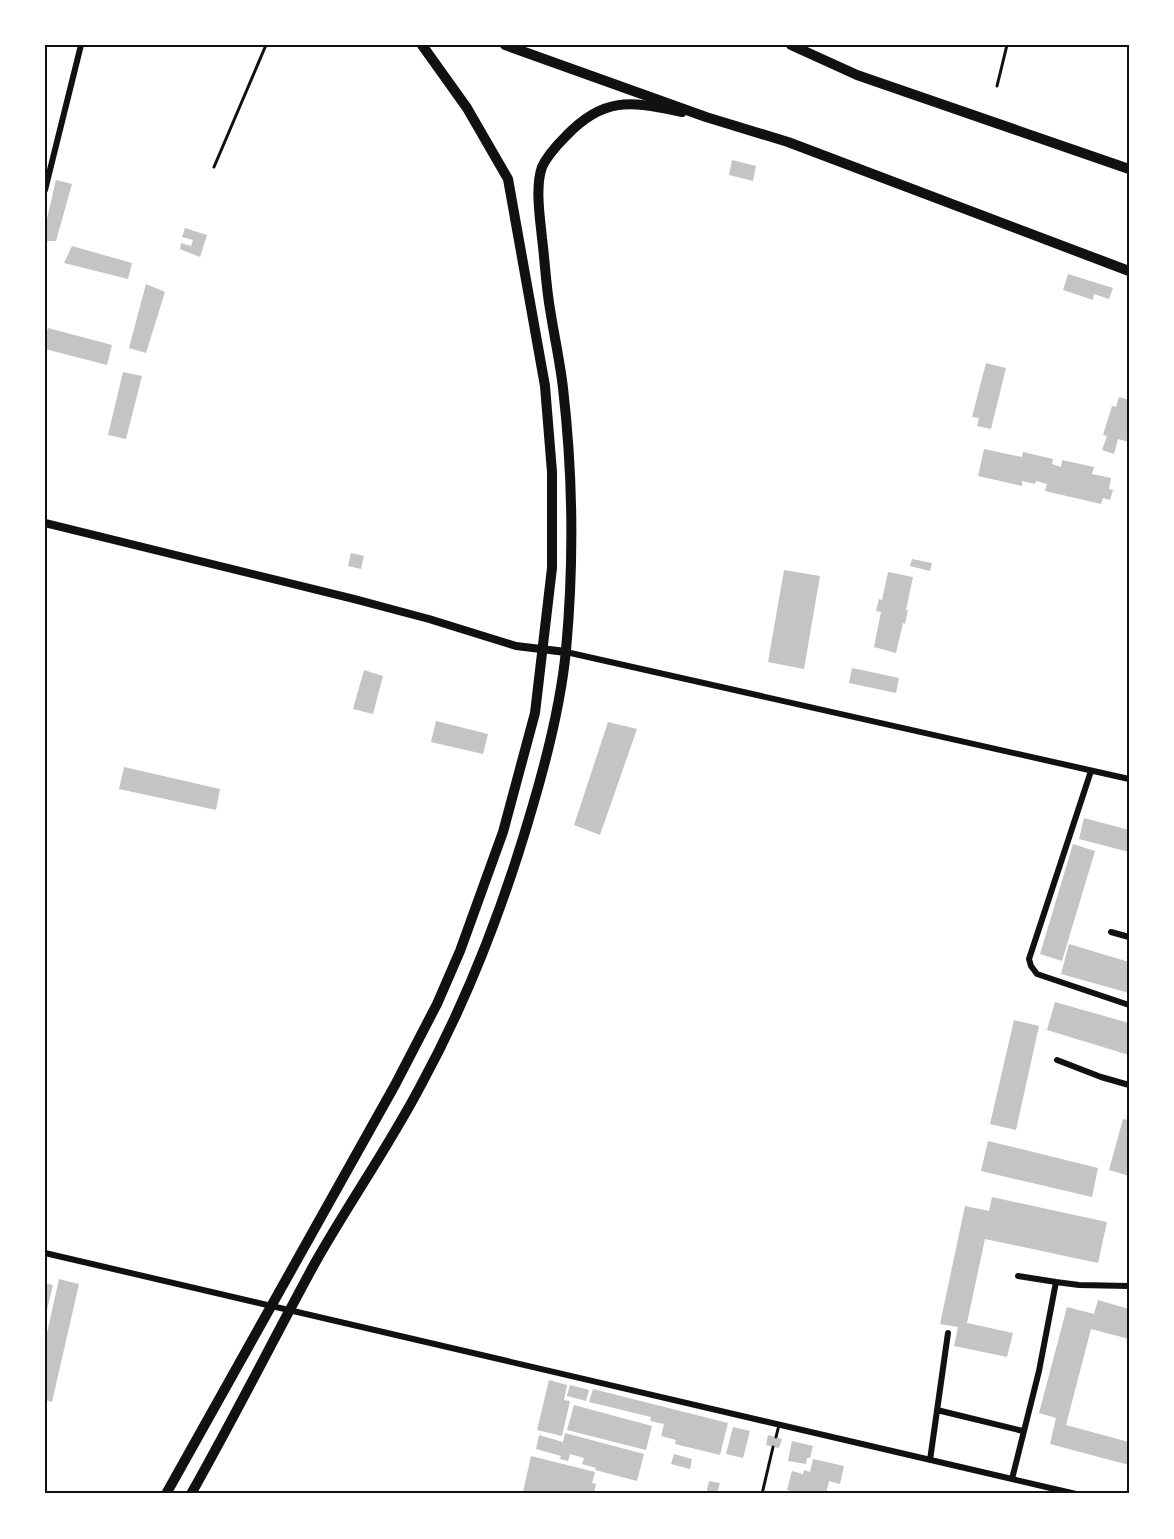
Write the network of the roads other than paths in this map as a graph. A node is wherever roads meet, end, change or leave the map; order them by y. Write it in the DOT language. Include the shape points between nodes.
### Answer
graph roads {
  1 [pos="81,45"];
  2 [pos="266,45"];
  3 [pos="422,45"];
  4 [pos="505,45"];
  5 [pos="791,45"];
  6 [pos="1007,45"];
  7 [pos="997,86"];
  8 [pos="706,117"];
  9 [pos="214,167"];
  10 [pos="1129,170"];
  11 [pos="45,190"];
  12 [pos="1129,271"];
  13 [pos="45,523"];
  14 [pos="543,649"];
  15 [pos="566,652"];
  16 [pos="1091,771"];
  17 [pos="1129,779"];
  18 [pos="1111,932"];
  19 [pos="1129,937"];
  20 [pos="1129,1005"];
  21 [pos="1057,1060"];
  22 [pos="1129,1086"];
  23 [pos="45,1253"];
  24 [pos="1018,1276"];
  25 [pos="1056,1282"];
  26 [pos="1129,1286"];
  27 [pos="271,1305"];
  28 [pos="290,1312"];
  29 [pos="948,1333"];
  30 [pos="937,1410"];
  31 [pos="779,1425"];
  32 [pos="1023,1431"];
  33 [pos="776,1437"];
  34 [pos="773,1447"];
  35 [pos="930,1460"];
  36 [pos="1012,1479"];
  37 [pos="166,1494"];
  38 [pos="190,1494"];
  39 [pos="762,1494"];
  40 [pos="1076,1494"];
  1 -- 11 [label="street"];
  2 -- 9 [label="lane"];
  3 -- 14 [label="main road" via="467,108 508,178 545,386 552,472 552,568"];
  4 -- 8 [label="main road"];
  5 -- 10 [label="main road" via="857,75"];
  6 -- 7 [label="lane"];
  8 -- 12 [label="main road" via="788,142"];
  8 -- 15 [label="main road" via="639,103 609,105 570,132 542,169 538,203 562,387 571,506"];
  13 -- 14 [label="street" via="354,599 516,646"];
  14 -- 15 [label="street"];
  14 -- 27 [label="main road" via="535,713 517,785 460,951 395,1085"];
  15 -- 16 [label="street"];
  15 -- 28 [label="main road" via="556,719 539,786 505,896 478,963 421,1087"];
  16 -- 17 [label="street"];
  16 -- 20 [label="street" via="1029,959 1037,974"];
  18 -- 19 [label="street"];
  21 -- 22 [label="street"];
  23 -- 27 [label="street"];
  24 -- 25 [label="street"];
  25 -- 26 [label="street"];
  25 -- 32 [label="street"];
  27 -- 28 [label="street"];
  27 -- 37 [label="main road"];
  28 -- 31 [label="street"];
  28 -- 38 [label="main road"];
  29 -- 30 [label="street"];
  30 -- 32 [label="street"];
  30 -- 35 [label="street"];
  31 -- 33 [label="lane"];
  31 -- 35 [label="street"];
  32 -- 36 [label="street"];
  34 -- 39 [label="lane"];
  35 -- 36 [label="street"];
  36 -- 40 [label="street"];
}
